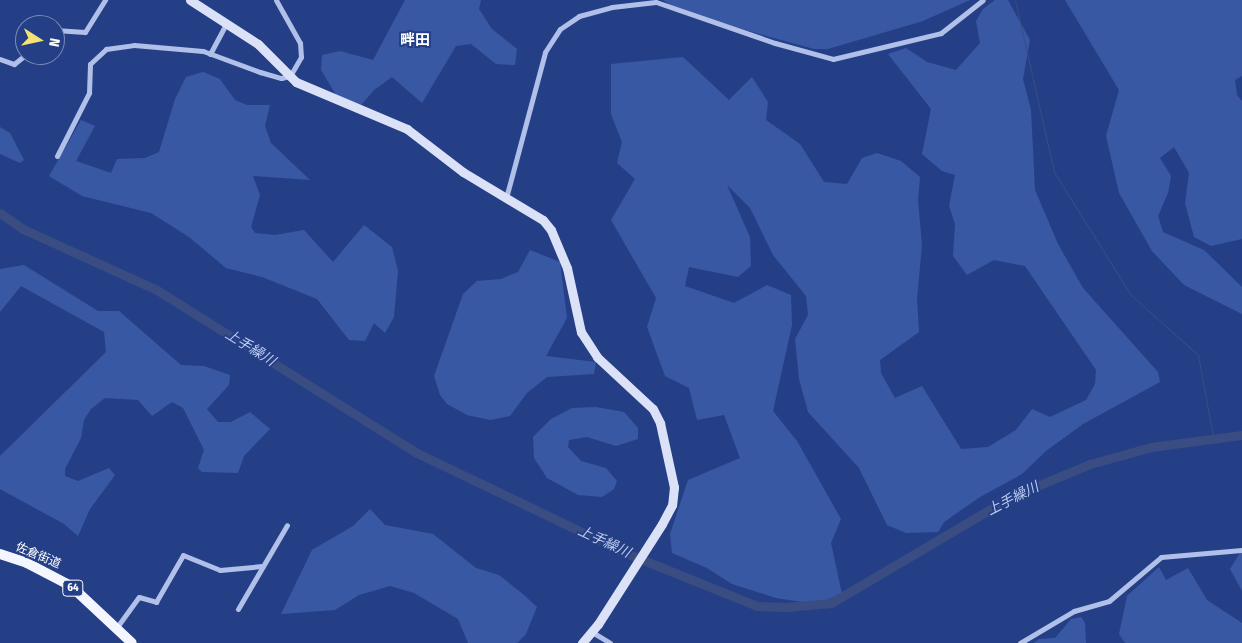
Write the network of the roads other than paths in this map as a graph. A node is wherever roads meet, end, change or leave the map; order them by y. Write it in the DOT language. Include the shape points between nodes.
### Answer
graph roads {
  1 [pos="105,0"];
  2 [pos="190,0"];
  3 [pos="276,0"];
  4 [pos="983,0"];
  5 [pos="226,24"];
  6 [pos="65,31"];
  7 [pos="210,54"];
  8 [pos="0,59"];
  9 [pos="15,63"];
  10 [pos="290,76"];
  11 [pos="57,156"];
  12 [pos="506,198"];
  13 [pos="286,525"];
  14 [pos="1242,550"];
  15 [pos="0,554"];
  16 [pos="262,566"];
  17 [pos="238,609"];
  18 [pos="117,627"];
  19 [pos="592,632"];
  20 [pos="132,643"];
  21 [pos="582,643"];
  22 [pos="610,643"];
  23 [pos="1020,643"];
  1 -- 6 [label="street" via="85,32"];
  2 -- 5 [label="street"];
  3 -- 10 [label="street" via="296,34 301,50"];
  4 -- 12 [label="street" via="942,33 833,59 775,44 656,2 612,7 579,16 560,29 545,52"];
  5 -- 7 [label="street"];
  5 -- 10 [label="street" via="258,44"];
  7 -- 10 [label="street" via="280,78"];
  7 -- 11 [label="street" via="146,45 106,49 90,64 90,93"];
  8 -- 9 [label="street"];
  10 -- 12 [label="street" via="305,87 407,129 463,172"];
  12 -- 19 [label="street" via="547,224 567,268 586,342 604,365 646,401 660,423 674,497 670,512"];
  13 -- 16 [label="street"];
  14 -- 23 [label="street" via="1161,557 1109,601 1074,610"];
  15 -- 18 [label="main road, 佐倉街道 / 64" via="35,566 71,586"];
  16 -- 17 [label="street"];
  16 -- 18 [label="street" via="220,570 183,555 156,602 139,598"];
  18 -- 20 [label="main road, 佐倉街道 / 64"];
  19 -- 21 [label="street"];
  19 -- 22 [label="street"];
}
